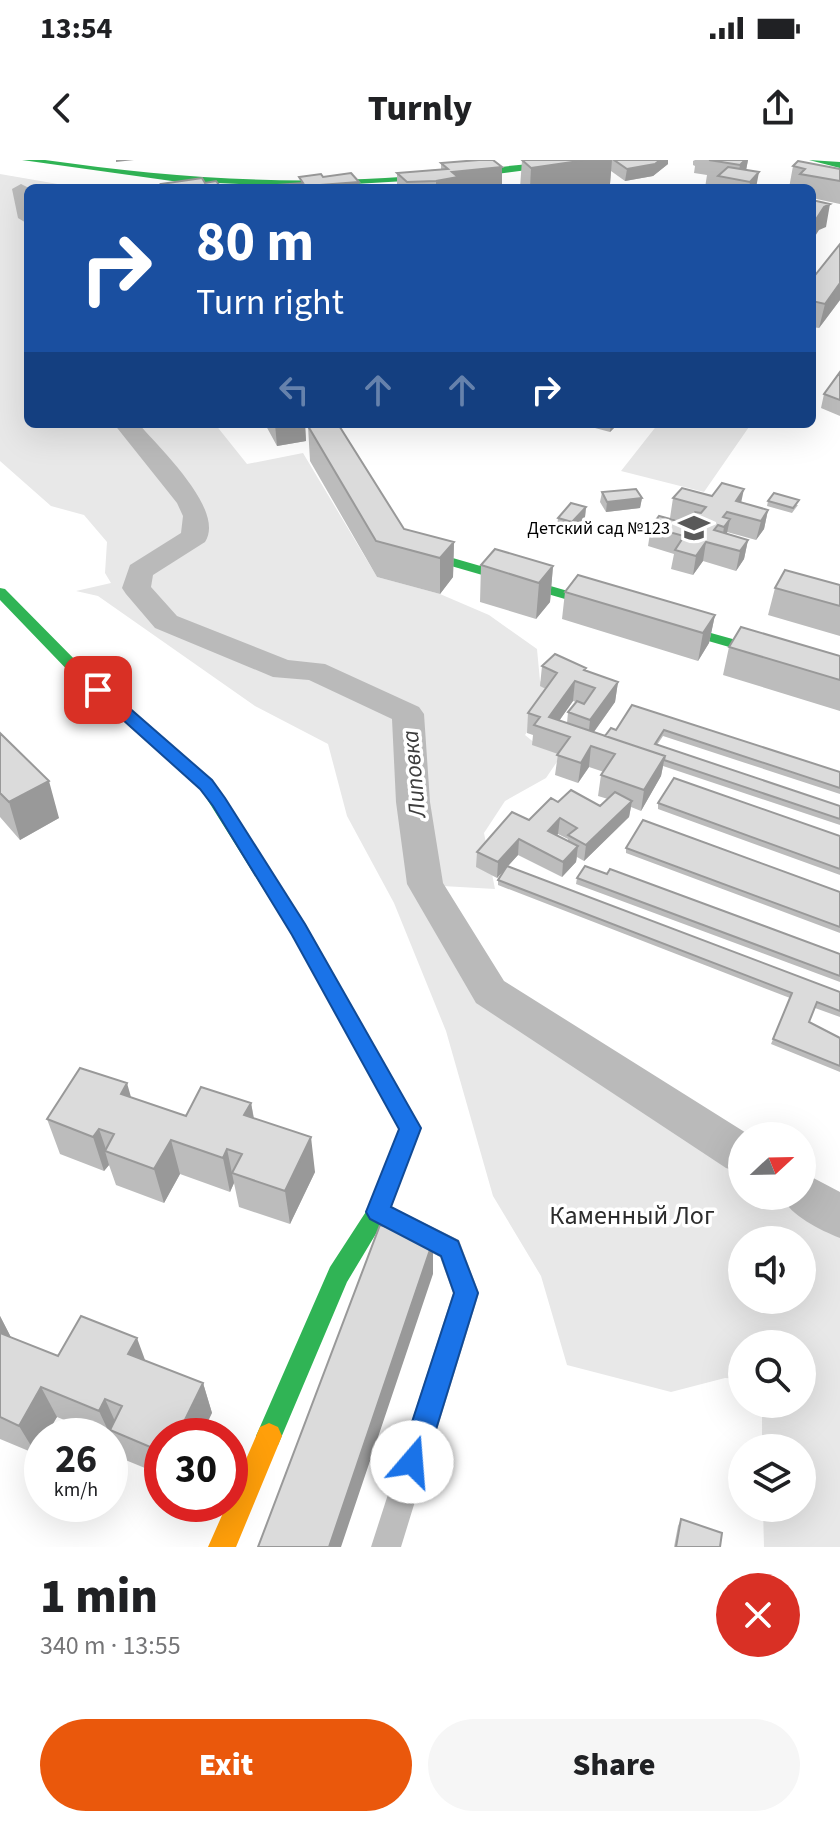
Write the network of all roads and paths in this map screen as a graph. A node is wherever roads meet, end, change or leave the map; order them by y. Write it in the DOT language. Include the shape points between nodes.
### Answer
graph roads {
  1 [pos="26,160"];
  2 [pos="600,160"];
  3 [pos="813,160"];
  4 [pos="840,165"];
  5 [pos="401,536"];
  6 [pos="0,592"];
  7 [pos="617,610"];
  8 [pos="662,623"];
  9 [pos="840,674"];
  10 [pos="378,1212"];
  11 [pos="222,1547"];
  12 [pos="386,1547"];
  1 -- 2 [label="street" via="110,173 290,184 420,180"];
  3 -- 4 [label="street"];
  5 -- 7 [label="street" via="409,549 448,563"];
  6 -- 10 [label="street" via="82,676 206,784 291,917 410,1128"];
  8 -- 9 [label="street"];
  10 -- 11 [label="street" via="338,1275"];
  10 -- 12 [label="street" via="450,1249 466,1293"];
}
